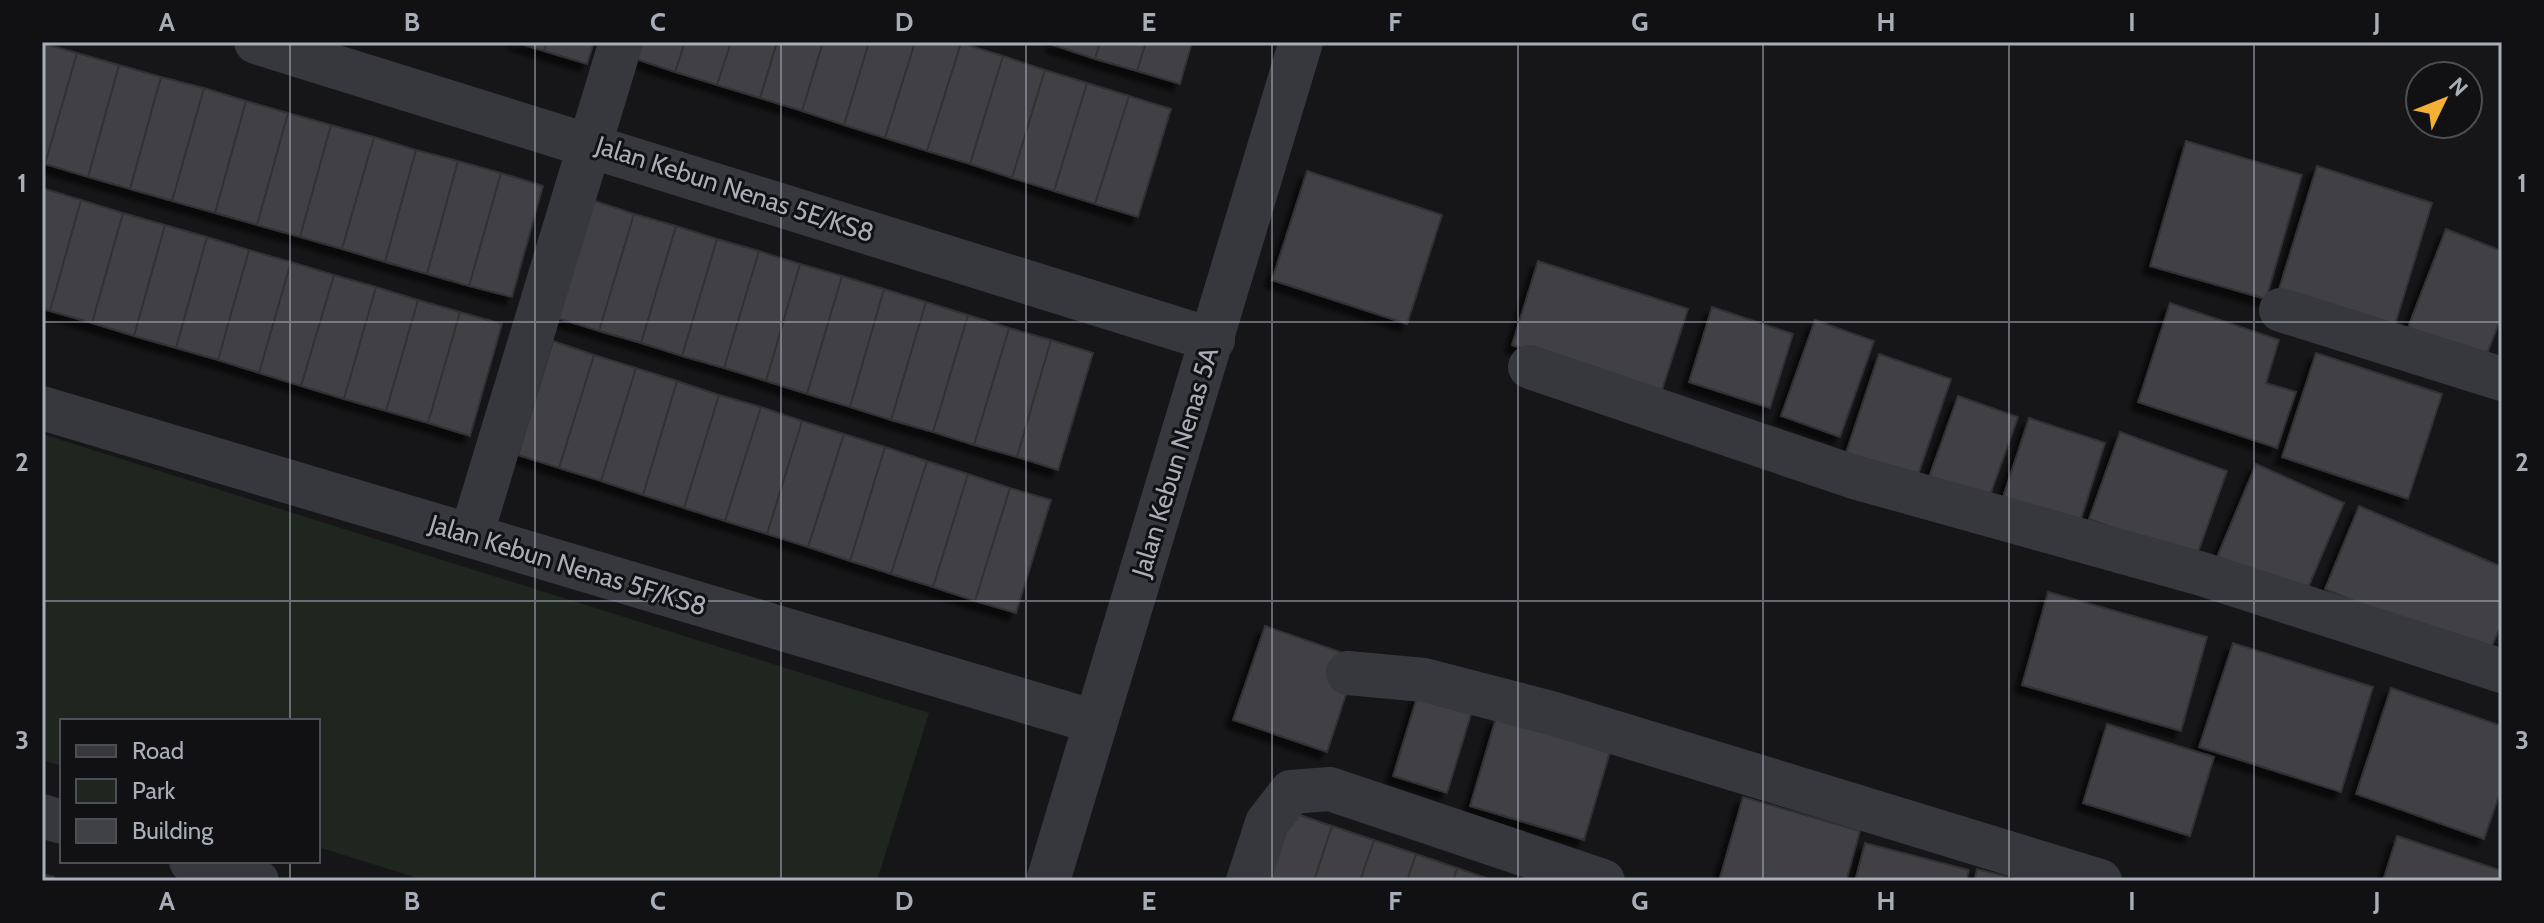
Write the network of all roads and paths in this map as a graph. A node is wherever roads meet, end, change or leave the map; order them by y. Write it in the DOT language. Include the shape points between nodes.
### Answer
graph roads {
  1 [pos="256,42"];
  2 [pos="621,42"];
  3 [pos="1301,42"];
  4 [pos="590,144"];
  5 [pos="2281,310"];
  6 [pos="1213,340"];
  7 [pos="1530,367"];
  8 [pos="2502,379"];
  9 [pos="42,408"];
  10 [pos="471,536"];
  11 [pos="2502,671"];
  12 [pos="1348,673"];
  13 [pos="1095,722"];
  14 [pos="198,863"];
  15 [pos="257,881"];
  16 [pos="1048,881"];
  17 [pos="1248,881"];
  18 [pos="1603,881"];
  19 [pos="2100,881"];
  1 -- 4 [label="street, Jalan Kebun Nenas 5E/KS8"];
  2 -- 4 [label="street"];
  3 -- 6 [label="street, Jalan Kebun Nenas 5A"];
  4 -- 6 [label="street, Jalan Kebun Nenas 5E/KS8"];
  4 -- 10 [label="street"];
  5 -- 8 [label="street"];
  6 -- 13 [label="street, Jalan Kebun Nenas 5A"];
  7 -- 11 [label="street" via="1854,477 2202,574"];
  9 -- 10 [label="street, Jalan Kebun Nenas 5F/KS8"];
  10 -- 13 [label="street, Jalan Kebun Nenas 5F/KS8"];
  12 -- 19 [label="street" via="1424,680 1551,713"];
  13 -- 16 [label="street, Jalan Kebun Nenas 5A"];
  14 -- 15 [label="street"];
  17 -- 18 [label="street" via="1267,823 1291,792 1330,789"];
}
